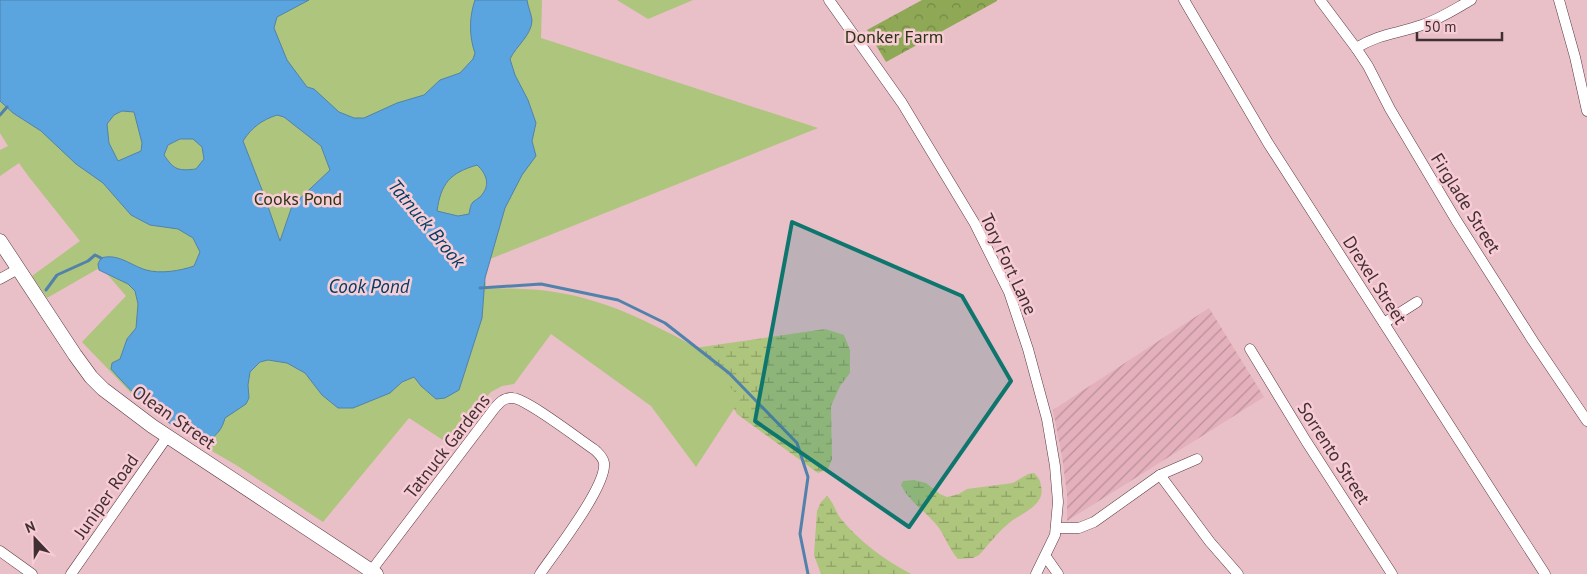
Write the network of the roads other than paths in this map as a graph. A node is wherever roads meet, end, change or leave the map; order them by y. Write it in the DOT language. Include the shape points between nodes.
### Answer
graph roads {
  1 [pos="830,0"];
  2 [pos="1184,0"];
  3 [pos="1320,0"];
  4 [pos="1471,0"];
  5 [pos="1559,0"];
  6 [pos="1356,48"];
  7 [pos="1587,111"];
  8 [pos="0,241"];
  9 [pos="18,269"];
  10 [pos="0,279"];
  11 [pos="1417,302"];
  12 [pos="1384,323"];
  13 [pos="1250,348"];
  14 [pos="1587,421"];
  15 [pos="167,437"];
  16 [pos="1197,459"];
  17 [pos="1160,475"];
  18 [pos="1056,528"];
  19 [pos="0,551"];
  20 [pos="1046,557"];
  21 [pos="374,572"];
  22 [pos="32,574"];
  23 [pos="71,574"];
  24 [pos="540,574"];
  25 [pos="1036,574"];
  26 [pos="1058,574"];
  27 [pos="1238,574"];
  28 [pos="1392,574"];
  29 [pos="1545,574"];
  1 -- 18 [label="street, Tory Fort Lane" via="902,103 975,224 1009,292 1046,420 1055,466"];
  2 -- 12 [label="street, Drexel Street" via="1244,103"];
  3 -- 6 [label="street, Firglade Street"];
  4 -- 6 [label="street" via="1438,19 1382,35"];
  5 -- 7 [label="street"];
  6 -- 14 [label="street, Firglade Street" via="1456,220"];
  8 -- 9 [label="street, Olean Street"];
  9 -- 10 [label="street"];
  9 -- 15 [label="street, Olean Street" via="91,377"];
  11 -- 12 [label="street"];
  12 -- 29 [label="street, Drexel Street"];
  13 -- 28 [label="street, Sorrento Street"];
  15 -- 21 [label="street, Olean Street"];
  15 -- 23 [label="street, Juniper Road"];
  16 -- 17 [label="street"];
  17 -- 18 [label="street" via="1094,522 1079,528"];
  17 -- 27 [label="street"];
  18 -- 20 [label="street, Tory Fort Lane"];
  19 -- 22 [label="street"];
  20 -- 25 [label="street, Tory Fort Lane"];
  20 -- 26 [label="street"];
  21 -- 24 [label="street, Tatnuck Gardens" via="494,409 511,398 526,403 595,450 604,464 596,492"];
}
